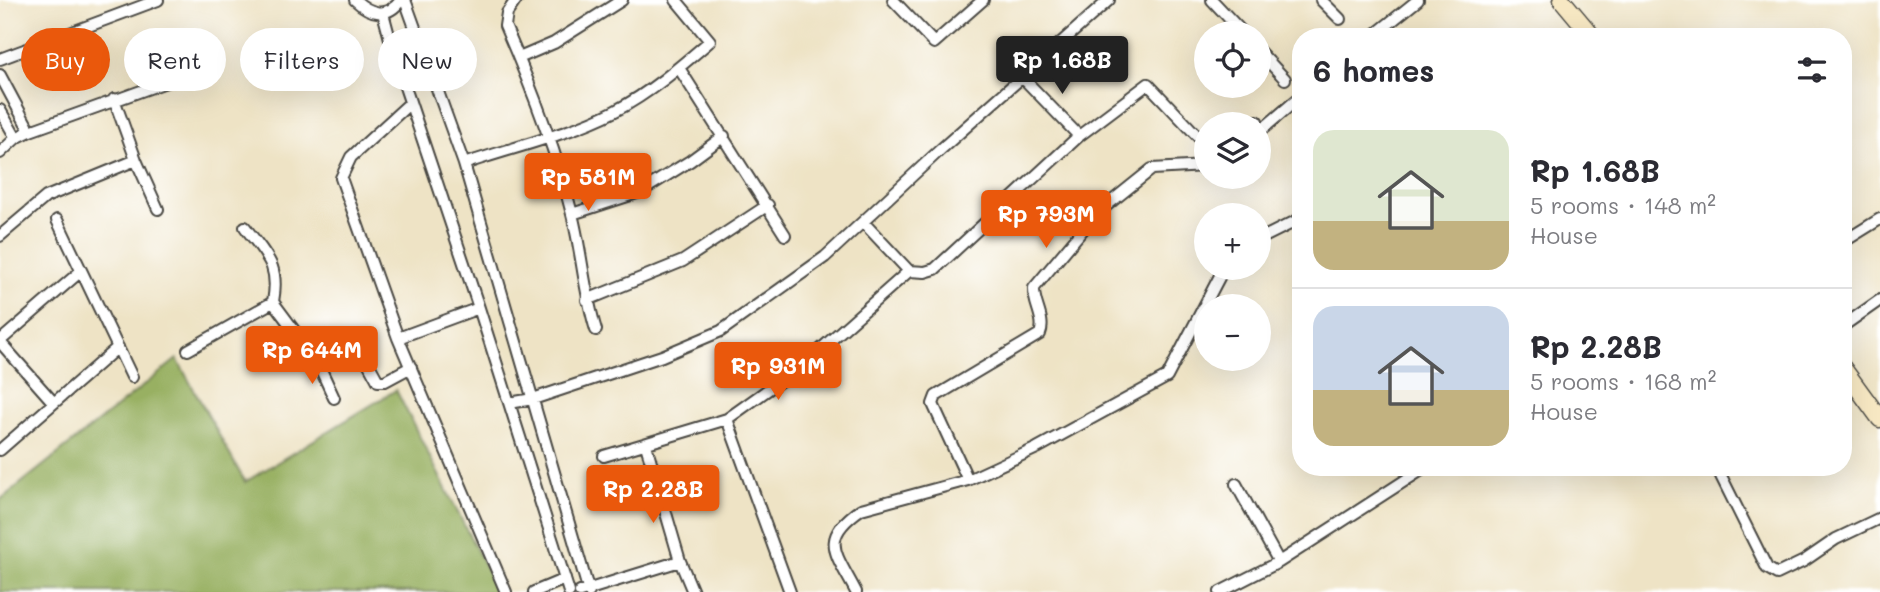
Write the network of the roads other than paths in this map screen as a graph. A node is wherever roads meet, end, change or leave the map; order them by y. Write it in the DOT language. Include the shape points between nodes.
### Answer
graph roads {
  1 [pos="158,0"];
  2 [pos="355,0"];
  3 [pos="403,0"];
  4 [pos="516,0"];
  5 [pos="622,0"];
  6 [pos="676,0"];
  7 [pos="893,0"];
  8 [pos="984,0"];
  9 [pos="1109,0"];
  10 [pos="1212,0"];
  11 [pos="1321,0"];
  12 [pos="1418,0"];
  13 [pos="1565,1"];
  14 [pos="383,13"];
  15 [pos="1340,19"];
  16 [pos="1232,21"];
  17 [pos="1383,28"];
  18 [pos="1586,28"];
  19 [pos="519,58"];
  20 [pos="0,59"];
  21 [pos="1271,64"];
  22 [pos="679,68"];
  23 [pos="0,75"];
  24 [pos="1021,78"];
  25 [pos="1285,79"];
  26 [pos="138,91"];
  27 [pos="114,99"];
  28 [pos="1292,102"];
  29 [pos="410,103"];
  30 [pos="0,110"];
  31 [pos="1271,116"];
  32 [pos="30,131"];
  33 [pos="1194,132"];
  34 [pos="548,136"];
  35 [pos="724,136"];
  36 [pos="1079,136"];
  37 [pos="16,138"];
  38 [pos="0,153"];
  39 [pos="136,160"];
  40 [pos="464,164"];
  41 [pos="1194,166"];
  42 [pos="768,205"];
  43 [pos="158,209"];
  44 [pos="572,214"];
  45 [pos="57,219"];
  46 [pos="1880,219"];
  47 [pos="863,222"];
  48 [pos="1292,223"];
  49 [pos="246,227"];
  50 [pos="1,232"];
  51 [pos="1271,234"];
  52 [pos="785,235"];
  53 [pos="1852,236"];
  54 [pos="81,271"];
  55 [pos="909,271"];
  56 [pos="1218,280"];
  57 [pos="587,300"];
  58 [pos="1880,300"];
  59 [pos="273,302"];
  60 [pos="479,308"];
  61 [pos="1852,320"];
  62 [pos="596,330"];
  63 [pos="398,338"];
  64 [pos="0,342"];
  65 [pos="118,346"];
  66 [pos="188,349"];
  67 [pos="317,361"];
  68 [pos="411,367"];
  69 [pos="132,377"];
  70 [pos="1852,380"];
  71 [pos="334,398"];
  72 [pos="533,399"];
  73 [pos="54,402"];
  74 [pos="509,403"];
  75 [pos="727,419"];
  76 [pos="1880,419"];
  77 [pos="646,445"];
  78 [pos="0,450"];
  79 [pos="604,456"];
  80 [pos="1412,476"];
  81 [pos="1721,476"];
  82 [pos="968,480"];
  83 [pos="1236,484"];
  84 [pos="1880,518"];
  85 [pos="680,561"];
  86 [pos="1279,562"];
  87 [pos="565,579"];
  88 [pos="586,591"];
  89 [pos="506,592"];
  90 [pos="534,592"];
  91 [pos="569,592"];
  92 [pos="693,592"];
  93 [pos="790,592"];
  94 [pos="856,592"];
  95 [pos="1220,592"];
  1 -- 20 [label="street"];
  2 -- 14 [label="street" via="367,11"];
  3 -- 14 [label="street"];
  3 -- 40 [label="street"];
  4 -- 19 [label="street" via="505,26"];
  5 -- 19 [label="street" via="554,43"];
  6 -- 22 [label="street" via="710,41"];
  7 -- 8 [label="street" via="934,43"];
  9 -- 24 [label="street"];
  10 -- 16 [label="street"];
  11 -- 15 [label="street"];
  12 -- 17 [label="street"];
  13 -- 18 [label="main road"];
  14 -- 29 [label="street"];
  19 -- 34 [label="street"];
  21 -- 25 [label="street"];
  22 -- 34 [label="street" via="618,110"];
  22 -- 35 [label="street"];
  23 -- 32 [label="street"];
  24 -- 36 [label="street"];
  24 -- 47 [label="street"];
  26 -- 27 [label="street"];
  27 -- 32 [label="street"];
  27 -- 39 [label="street"];
  28 -- 31 [label="street"];
  29 -- 60 [label="street"];
  29 -- 63 [label="street" via="351,158 341,178"];
  30 -- 37 [label="street"];
  32 -- 37 [label="street"];
  33 -- 36 [label="street" via="1148,84"];
  34 -- 40 [label="street"];
  34 -- 44 [label="street"];
  35 -- 42 [label="street"];
  35 -- 44 [label="street" via="640,192"];
  36 -- 55 [label="street" via="935,269"];
  37 -- 38 [label="street"];
  39 -- 43 [label="street"];
  39 -- 50 [label="street" via="46,197"];
  40 -- 72 [label="street"];
  41 -- 82 [label="street" via="1152,170 1096,214 1034,288 1040,334 936,396 933,404"];
  42 -- 52 [label="street"];
  42 -- 57 [label="street" via="683,261"];
  44 -- 57 [label="street"];
  45 -- 54 [label="street"];
  46 -- 53 [label="street"];
  47 -- 55 [label="street"];
  47 -- 72 [label="street" via="806,273 721,331"];
  48 -- 51 [label="street"];
  49 -- 59 [label="street" via="276,275"];
  54 -- 64 [label="street"];
  54 -- 65 [label="street"];
  55 -- 75 [label="street" via="804,364"];
  56 -- 82 [label="street" via="1167,377"];
  57 -- 62 [label="street"];
  58 -- 61 [label="street"];
  59 -- 66 [label="street"];
  59 -- 67 [label="street"];
  60 -- 63 [label="street"];
  60 -- 74 [label="street"];
  63 -- 68 [label="street"];
  64 -- 73 [label="street"];
  65 -- 69 [label="street"];
  65 -- 73 [label="street"];
  67 -- 68 [label="street" via="353,345 361,350 378,381"];
  67 -- 71 [label="street"];
  68 -- 89 [label="street"];
  70 -- 76 [label="main road"];
  72 -- 74 [label="street"];
  72 -- 88 [label="street"];
  73 -- 78 [label="street"];
  74 -- 87 [label="street"];
  75 -- 77 [label="street"];
  75 -- 93 [label="street"];
  77 -- 79 [label="street"];
  77 -- 85 [label="street"];
  80 -- 86 [label="street"];
  81 -- 84 [label="street" via="1772,573 1804,561"];
  82 -- 94 [label="street" via="861,509 848,518 833,548"];
  83 -- 86 [label="street"];
  85 -- 88 [label="street"];
  85 -- 92 [label="street"];
  86 -- 95 [label="street"];
  87 -- 90 [label="street"];
  87 -- 91 [label="street"];
}
